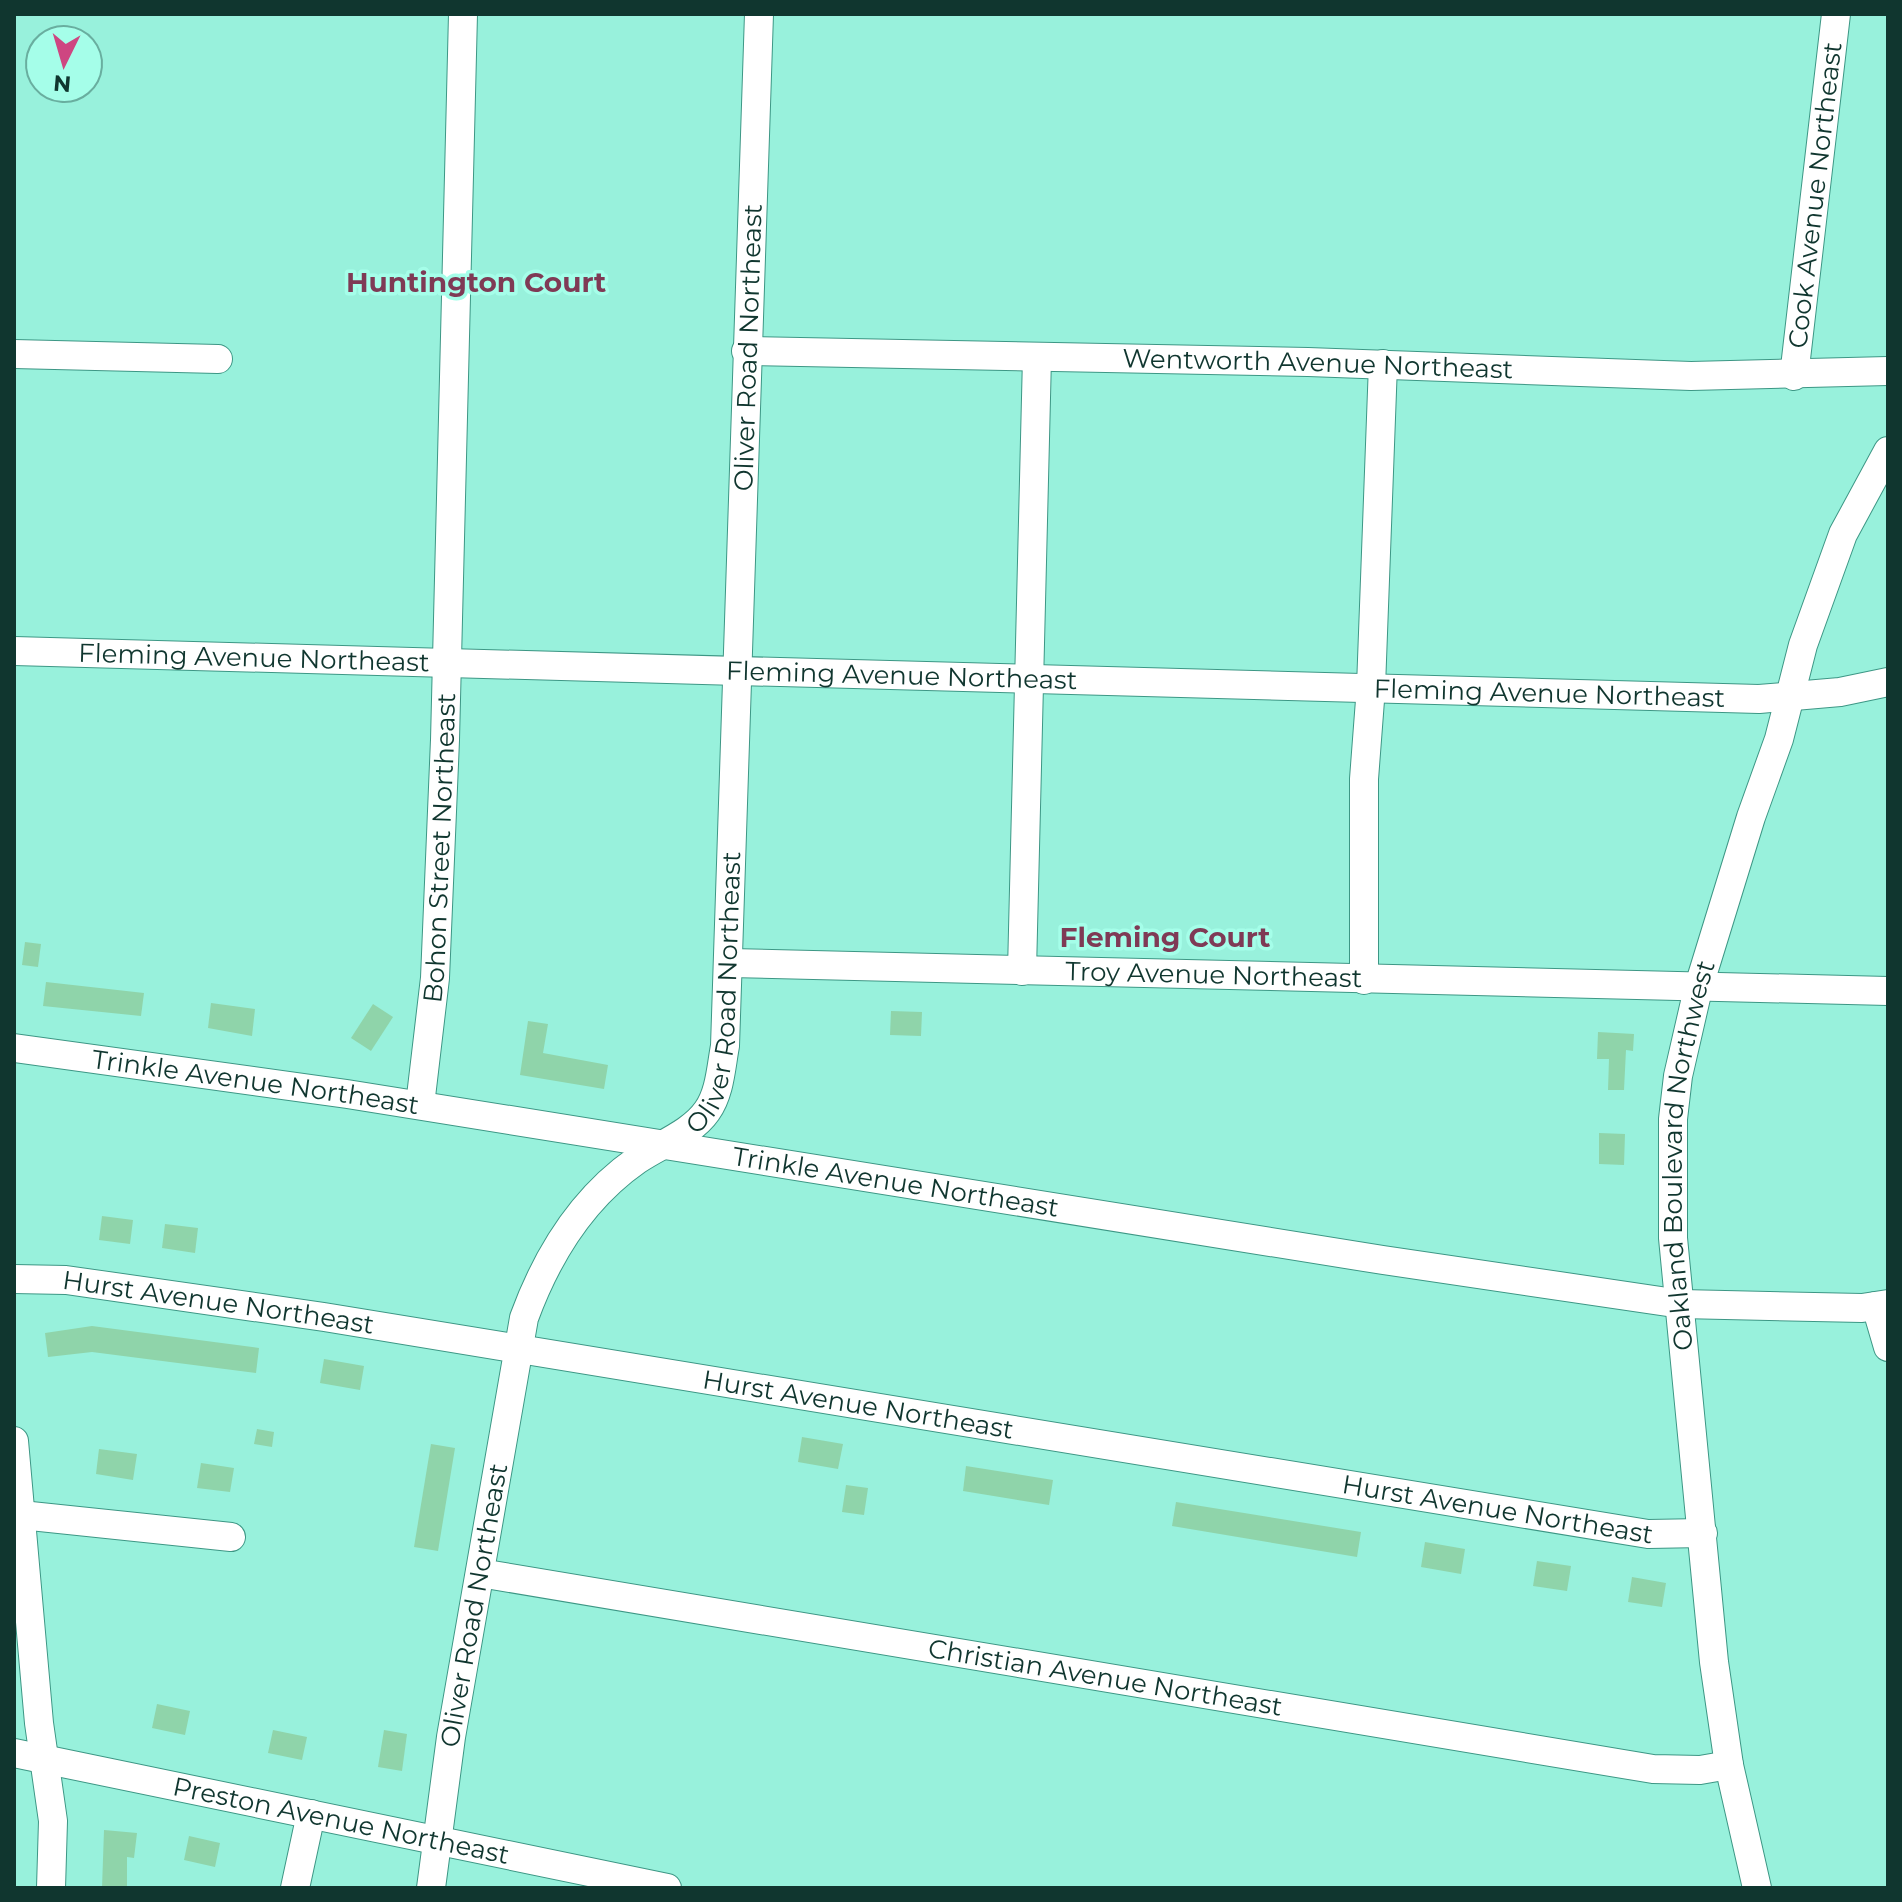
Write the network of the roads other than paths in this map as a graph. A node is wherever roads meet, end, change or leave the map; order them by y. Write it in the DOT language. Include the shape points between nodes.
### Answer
graph roads {
  1 [pos="463,14"];
  2 [pos="759,14"];
  3 [pos="1836,14"];
  4 [pos="746,351"];
  5 [pos="14,354"];
  6 [pos="1037,357"];
  7 [pos="218,359"];
  8 [pos="1383,364"];
  9 [pos="1888,371"];
  10 [pos="1794,376"];
  11 [pos="1888,451"];
  12 [pos="14,651"];
  13 [pos="446,663"];
  14 [pos="739,671"];
  15 [pos="1027,678"];
  16 [pos="1888,682"];
  17 [pos="1371,687"];
  18 [pos="1790,699"];
  19 [pos="730,963"];
  20 [pos="1022,971"];
  21 [pos="1364,980"];
  22 [pos="1698,989"];
  23 [pos="1888,991"];
  24 [pos="14,1048"];
  25 [pos="420,1105"];
  26 [pos="661,1143"];
  27 [pos="14,1279"];
  28 [pos="1681,1304"];
  29 [pos="1882,1305"];
  30 [pos="1888,1347"];
  31 [pos="517,1349"];
  32 [pos="14,1441"];
  33 [pos="21,1515"];
  34 [pos="1703,1533"];
  35 [pos="231,1537"];
  36 [pos="480,1573"];
  37 [pos="14,1753"];
  38 [pos="44,1759"];
  39 [pos="1729,1765"];
  40 [pos="311,1814"];
  41 [pos="437,1840"];
  42 [pos="51,1888"];
  43 [pos="295,1888"];
  44 [pos="431,1888"];
  45 [pos="667,1888"];
  46 [pos="1757,1888"];
  1 -- 13 [label="street, Bohon Street Northeast"];
  2 -- 4 [label="street, Oliver Road Northeast"];
  3 -- 10 [label="street, Cook Avenue Northeast"];
  4 -- 6 [label="street, Wentworth Avenue Northeast"];
  4 -- 14 [label="street, Oliver Road Northeast"];
  5 -- 7 [label="street"];
  6 -- 8 [label="street, Wentworth Avenue Northeast"];
  6 -- 15 [label="street"];
  8 -- 10 [label="street, Wentworth Avenue Northeast"];
  8 -- 17 [label="street"];
  9 -- 10 [label="street, Wentworth Avenue Northeast"];
  11 -- 18 [label="street, Oakland Boulevard Northwest" via="1843,534 1803,645"];
  12 -- 13 [label="street, Fleming Avenue Northeast"];
  13 -- 14 [label="street, Fleming Avenue Northeast"];
  13 -- 25 [label="street, Bohon Street Northeast" via="435,978"];
  14 -- 15 [label="street, Fleming Avenue Northeast"];
  14 -- 19 [label="street, Oliver Road Northeast"];
  15 -- 17 [label="street, Fleming Avenue Northeast"];
  15 -- 20 [label="street"];
  16 -- 18 [label="street, Fleming Avenue Northeast"];
  17 -- 18 [label="street, Fleming Avenue Northeast"];
  17 -- 21 [label="street" via="1362,859"];
  18 -- 22 [label="street, Oakland Boulevard Northwest"];
  19 -- 20 [label="street, Troy Avenue Northeast"];
  19 -- 26 [label="street, Oliver Road Northeast" via="725,1046 712,1104 697,1123"];
  20 -- 21 [label="street, Troy Avenue Northeast"];
  21 -- 22 [label="street, Troy Avenue Northeast"];
  22 -- 23 [label="street, Troy Avenue Northeast"];
  22 -- 28 [label="street, Oakland Boulevard Northwest" via="1673,1119 1673,1238"];
  24 -- 25 [label="street, Trinkle Avenue Northeast"];
  25 -- 26 [label="street, Trinkle Avenue Northeast"];
  26 -- 28 [label="street, Trinkle Avenue Northeast"];
  26 -- 31 [label="street, Oliver Road Northeast" via="632,1163 566,1230 537,1282"];
  27 -- 31 [label="street, Hurst Avenue Northeast" via="97,1285"];
  28 -- 29 [label="street, Trinkle Avenue Northeast"];
  28 -- 34 [label="street, Oakland Boulevard Northwest"];
  29 -- 30 [label="street"];
  31 -- 34 [label="street, Hurst Avenue Northeast" via="1648,1534"];
  31 -- 36 [label="street, Oliver Road Northeast"];
  32 -- 33 [label="street"];
  33 -- 35 [label="street"];
  33 -- 38 [label="street"];
  34 -- 39 [label="street, Oakland Boulevard Northwest"];
  36 -- 39 [label="street, Christian Avenue Northeast" via="1653,1769"];
  36 -- 41 [label="street, Oliver Road Northeast"];
  37 -- 38 [label="street, Preston Avenue Northeast"];
  38 -- 40 [label="street, Preston Avenue Northeast"];
  38 -- 42 [label="street" via="53,1821"];
  39 -- 46 [label="street, Oakland Boulevard Northwest"];
  40 -- 41 [label="street, Preston Avenue Northeast"];
  40 -- 43 [label="street"];
  41 -- 44 [label="street, Oliver Road Northeast"];
  41 -- 45 [label="street, Preston Avenue Northeast"];
}
